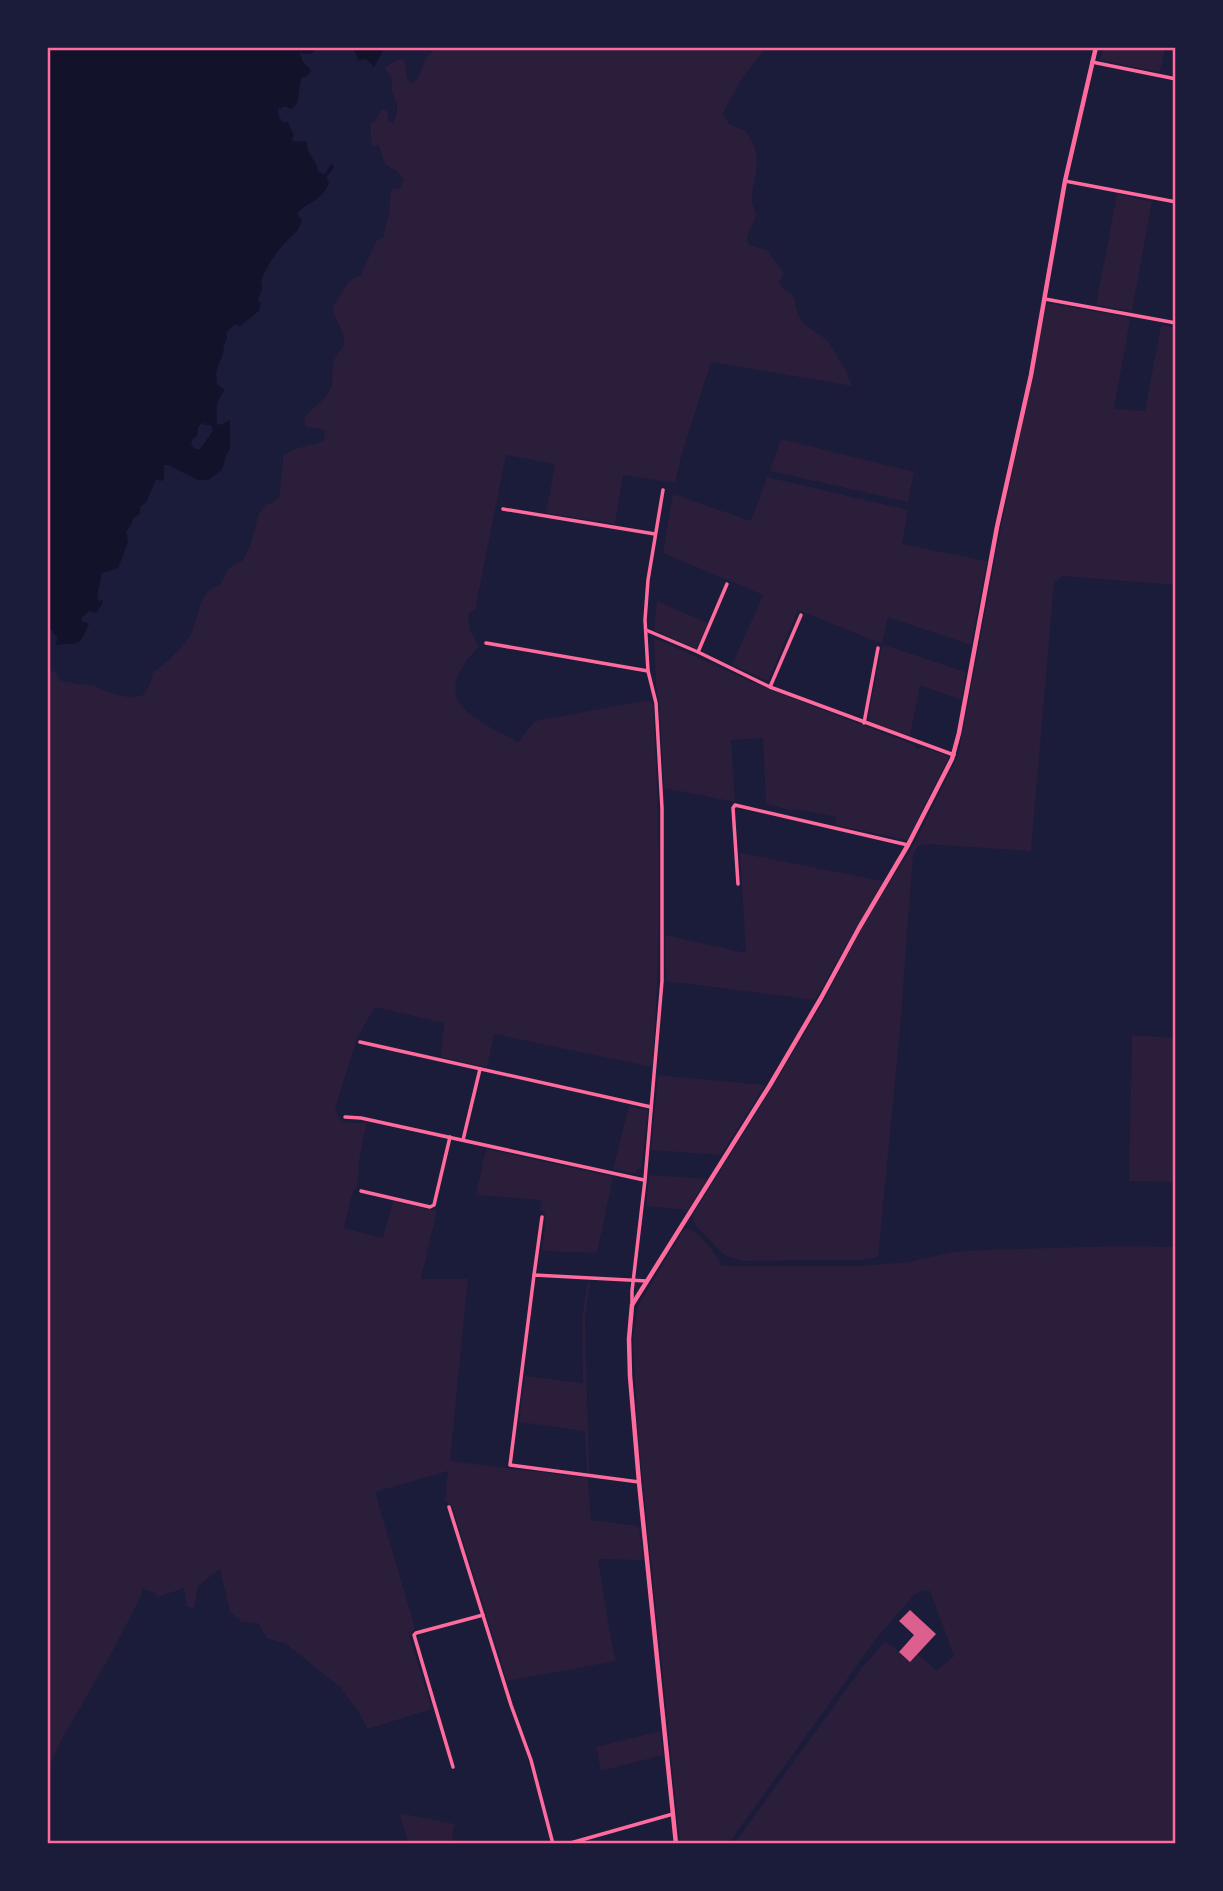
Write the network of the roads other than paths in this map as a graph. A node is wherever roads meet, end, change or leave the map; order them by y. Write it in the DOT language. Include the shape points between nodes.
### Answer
graph roads {
  1 [pos="1096,47"];
  2 [pos="1091,62"];
  3 [pos="1176,79"];
  4 [pos="1065,181"];
  5 [pos="1176,202"];
  6 [pos="1045,299"];
  7 [pos="1176,323"];
  8 [pos="663,490"];
  9 [pos="503,509"];
  10 [pos="655,534"];
  11 [pos="727,584"];
  12 [pos="801,615"];
  13 [pos="646,629"];
  14 [pos="486,643"];
  15 [pos="878,648"];
  16 [pos="698,652"];
  17 [pos="648,671"];
  18 [pos="770,687"];
  19 [pos="864,723"];
  20 [pos="954,755"];
  21 [pos="908,845"];
  22 [pos="738,884"];
  23 [pos="360,1042"];
  24 [pos="480,1069"];
  25 [pos="651,1107"];
  26 [pos="345,1117"];
  27 [pos="450,1137"];
  28 [pos="463,1140"];
  29 [pos="645,1180"];
  30 [pos="362,1191"];
  31 [pos="542,1217"];
  32 [pos="534,1275"];
  33 [pos="633,1281"];
  34 [pos="647,1281"];
  35 [pos="632,1305"];
  36 [pos="639,1482"];
  37 [pos="449,1507"];
  38 [pos="483,1615"];
  39 [pos="453,1768"];
  40 [pos="673,1814"];
  41 [pos="553,1844"];
  42 [pos="567,1844"];
  43 [pos="676,1844"];
  1 -- 2 [label="street"];
  2 -- 3 [label="street"];
  2 -- 4 [label="street"];
  4 -- 5 [label="street"];
  4 -- 6 [label="street"];
  6 -- 7 [label="street"];
  6 -- 20 [label="street"];
  8 -- 10 [label="street"];
  9 -- 10 [label="street"];
  10 -- 13 [label="street"];
  11 -- 16 [label="street"];
  12 -- 18 [label="street"];
  13 -- 16 [label="street"];
  13 -- 17 [label="street"];
  14 -- 17 [label="street"];
  15 -- 19 [label="street"];
  16 -- 18 [label="street"];
  17 -- 25 [label="street" via="656,703 662,808 662,981"];
  18 -- 19 [label="street"];
  19 -- 20 [label="street"];
  20 -- 21 [label="street"];
  21 -- 22 [label="street" via="735,805"];
  21 -- 34 [label="street" via="770,1085"];
  23 -- 24 [label="street"];
  24 -- 25 [label="street"];
  24 -- 28 [label="street"];
  25 -- 29 [label="street"];
  26 -- 27 [label="street"];
  27 -- 28 [label="street"];
  27 -- 30 [label="street" via="434,1205"];
  28 -- 29 [label="street"];
  29 -- 33 [label="street"];
  31 -- 32 [label="street"];
  32 -- 33 [label="street"];
  32 -- 36 [label="street" via="510,1465"];
  33 -- 34 [label="street"];
  33 -- 35 [label="street"];
  34 -- 35 [label="street"];
  35 -- 36 [label="street" via="629,1376"];
  36 -- 40 [label="street"];
  37 -- 38 [label="street"];
  38 -- 39 [label="street" via="414,1635"];
  38 -- 41 [label="street" via="531,1760"];
  40 -- 42 [label="street"];
  40 -- 43 [label="street"];
}
